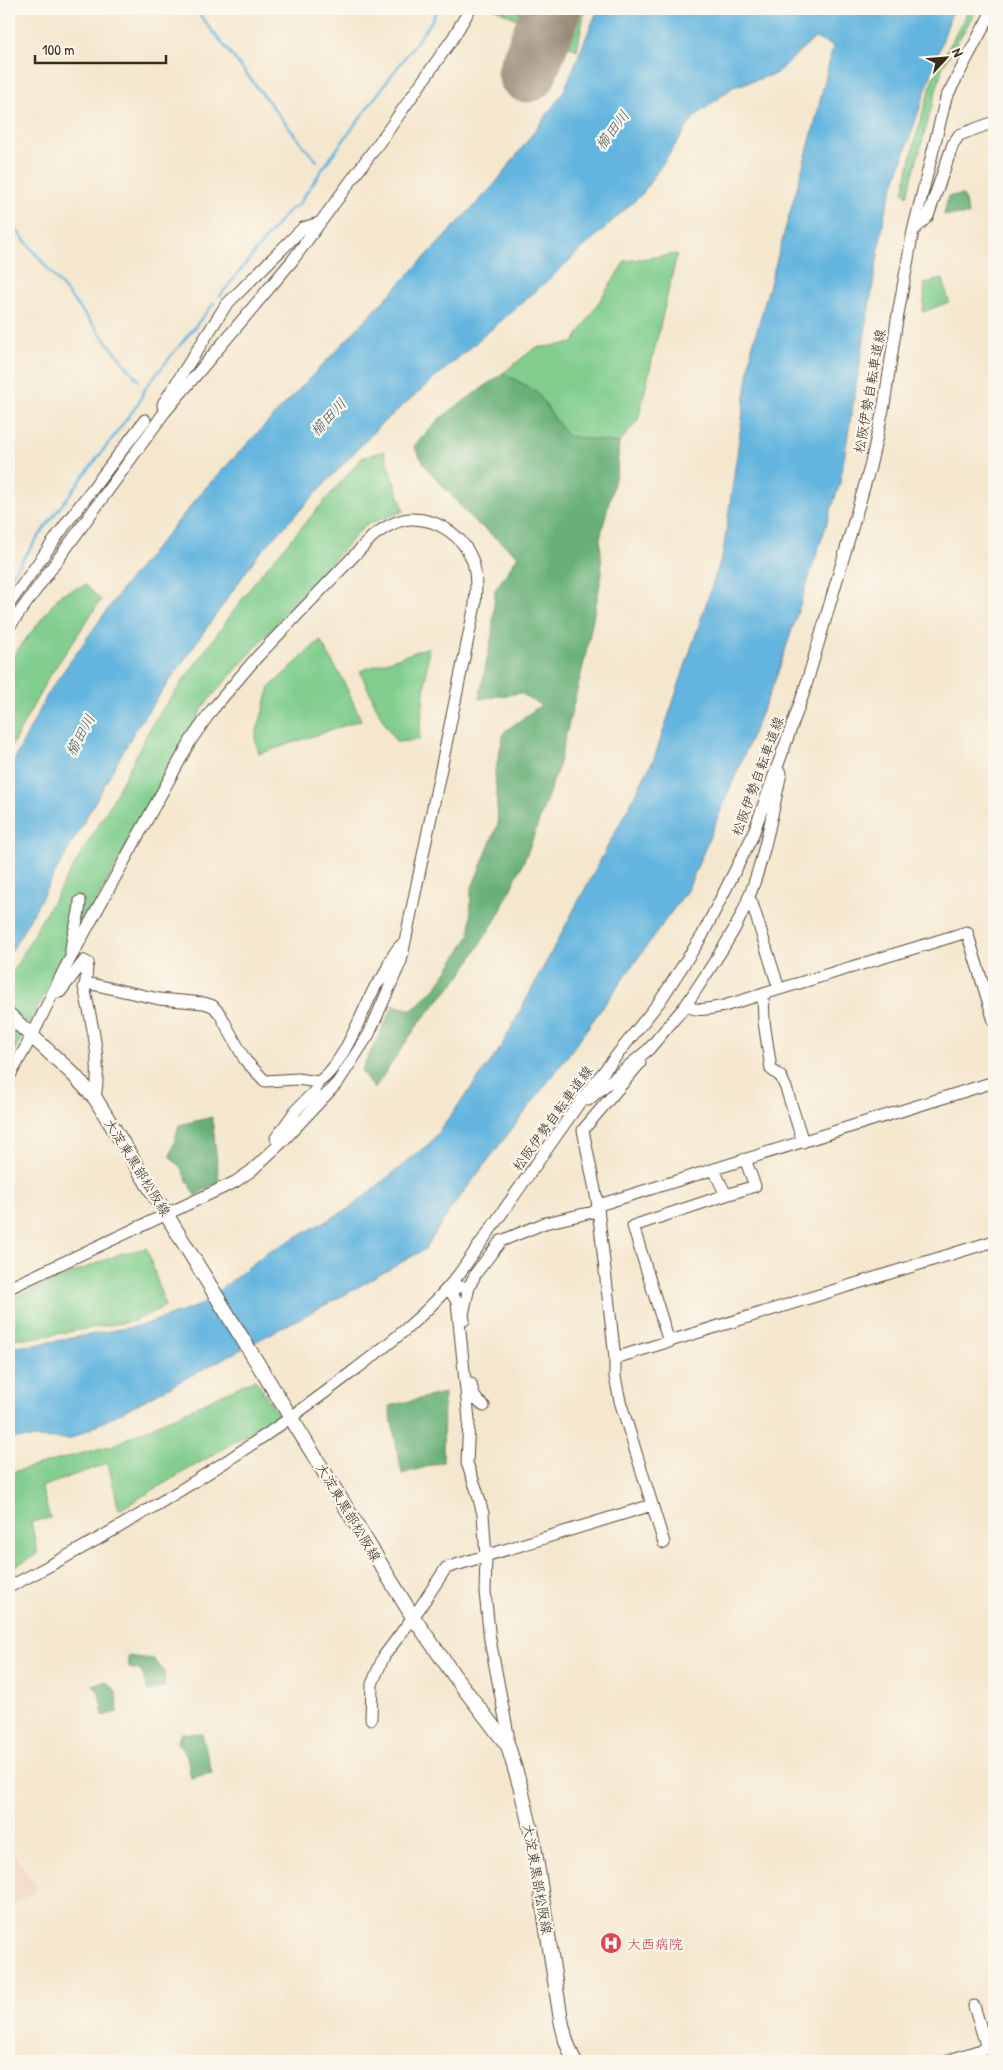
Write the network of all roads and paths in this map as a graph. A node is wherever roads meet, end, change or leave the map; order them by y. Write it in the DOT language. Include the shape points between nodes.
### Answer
graph roads {
  1 [pos="470,9"];
  2 [pos="994,9"];
  3 [pos="994,122"];
  4 [pos="319,222"];
  5 [pos="913,231"];
  6 [pos="164,414"];
  7 [pos="145,420"];
  8 [pos="9,604"];
  9 [pos="9,627"];
  10 [pos="780,760"];
  11 [pos="748,898"];
  12 [pos="80,900"];
  13 [pos="405,942"];
  14 [pos="71,957"];
  15 [pos="87,982"];
  16 [pos="779,989"];
  17 [pos="54,992"];
  18 [pos="763,994"];
  19 [pos="686,1005"];
  20 [pos="9,1015"];
  21 [pos="994,1021"];
  22 [pos="29,1033"];
  23 [pos="649,1049"];
  24 [pos="9,1077"];
  25 [pos="318,1082"];
  26 [pos="994,1082"];
  27 [pos="95,1098"];
  28 [pos="582,1099"];
  29 [pos="803,1142"];
  30 [pos="745,1159"];
  31 [pos="259,1162"];
  32 [pos="714,1170"];
  33 [pos="726,1195"];
  34 [pos="598,1208"];
  35 [pos="169,1217"];
  36 [pos="994,1241"];
  37 [pos="9,1288"];
  38 [pos="448,1288"];
  39 [pos="469,1288"];
  40 [pos="669,1342"];
  41 [pos="615,1358"];
  42 [pos="465,1374"];
  43 [pos="484,1406"];
  44 [pos="290,1415"];
  45 [pos="652,1505"];
  46 [pos="664,1544"];
  47 [pos="486,1557"];
  48 [pos="9,1587"];
  49 [pos="413,1617"];
  50 [pos="370,1719"];
  51 [pos="508,1746"];
  52 [pos="974,2006"];
  53 [pos="991,2049"];
  54 [pos="574,2061"];
  55 [pos="947,2061"];
  1 -- 4 [label="street" via="389,129"];
  2 -- 5 [label="street, 松阪伊勢自転車道線" via="946,98"];
  3 -- 5 [label="street" via="959,135 928,216"];
  4 -- 6 [label="street" via="292,261"];
  4 -- 6 [label="street" via="303,228 226,305 163,404"];
  5 -- 10 [label="street, 松阪伊勢自転車道線" via="884,405 870,467 804,692"];
  6 -- 9 [label="street"];
  7 -- 8 [label="street"];
  10 -- 11 [label="street" via="782,770 758,873"];
  10 -- 28 [label="street, 松阪伊勢自転車道線" via="752,837 702,936 647,1019"];
  11 -- 16 [label="street"];
  11 -- 19 [label="street" via="737,924"];
  12 -- 14 [label="street" via="70,945"];
  13 -- 14 [label="street" via="475,605 476,582 469,553 451,532 439,524 408,519 386,527 372,537 257,657 212,710 172,773"];
  13 -- 25 [label="street" via="399,946 382,980 376,985 346,1047 325,1078"];
  13 -- 31 [label="street" via="401,961 369,1034 338,1082"];
  14 -- 17 [label="street"];
  15 -- 17 [label="street" via="88,963 84,961 60,992"];
  15 -- 25 [label="street" via="158,999 213,1006 246,1060 265,1080"];
  15 -- 27 [label="street" via="84,987 96,1046"];
  16 -- 18 [label="street"];
  16 -- 21 [label="street" via="967,932"];
  17 -- 22 [label="street"];
  18 -- 19 [label="street" via="707,1009"];
  18 -- 29 [label="street" via="771,1069 781,1077 786,1088"];
  19 -- 23 [label="street"];
  20 -- 22 [label="main road, 大淀東黒部松阪線"];
  22 -- 24 [label="street"];
  22 -- 27 [label="main road, 大淀東黒部松阪線"];
  23 -- 28 [label="street" via="588,1100"];
  23 -- 34 [label="street" via="583,1130"];
  25 -- 31 [label="street" via="315,1092 296,1110"];
  26 -- 29 [label="street"];
  27 -- 35 [label="main road, 大淀東黒部松阪線"];
  28 -- 38 [label="street, 松阪伊勢自転車道線"];
  29 -- 30 [label="street"];
  30 -- 32 [label="street"];
  30 -- 33 [label="street" via="755,1186"];
  31 -- 35 [label="street" via="235,1182"];
  32 -- 33 [label="street"];
  32 -- 34 [label="street" via="602,1204"];
  33 -- 40 [label="street" via="633,1226"];
  34 -- 39 [label="street" via="501,1241 476,1273"];
  34 -- 41 [label="street"];
  35 -- 37 [label="street"];
  35 -- 44 [label="main road, 大淀東黒部松阪線"];
  36 -- 40 [label="street"];
  38 -- 39 [label="street"];
  38 -- 42 [label="street" via="456,1302"];
  38 -- 44 [label="street, 松阪伊勢自転車道線" via="396,1339"];
  39 -- 42 [label="street" via="463,1314 470,1371"];
  40 -- 41 [label="street"];
  41 -- 45 [label="street" via="620,1401"];
  42 -- 43 [label="street" via="470,1380 473,1396"];
  42 -- 47 [label="street" via="469,1420 467,1463 483,1514"];
  44 -- 48 [label="street, 松阪伊勢自転車道線" via="116,1531"];
  44 -- 49 [label="main road, 大淀東黒部松阪線"];
  45 -- 46 [label="street"];
  45 -- 47 [label="street"];
  47 -- 49 [label="street" via="446,1568"];
  47 -- 51 [label="street" via="485,1592 490,1640 507,1725"];
  49 -- 50 [label="street" via="384,1656 372,1684"];
  49 -- 51 [label="main road, 大淀東黒部松阪線"];
  51 -- 54 [label="main road, 大淀東黒部松阪線" via="532,1839 561,2020"];
  52 -- 53 [label="street"];
  53 -- 55 [label="street"];
}
